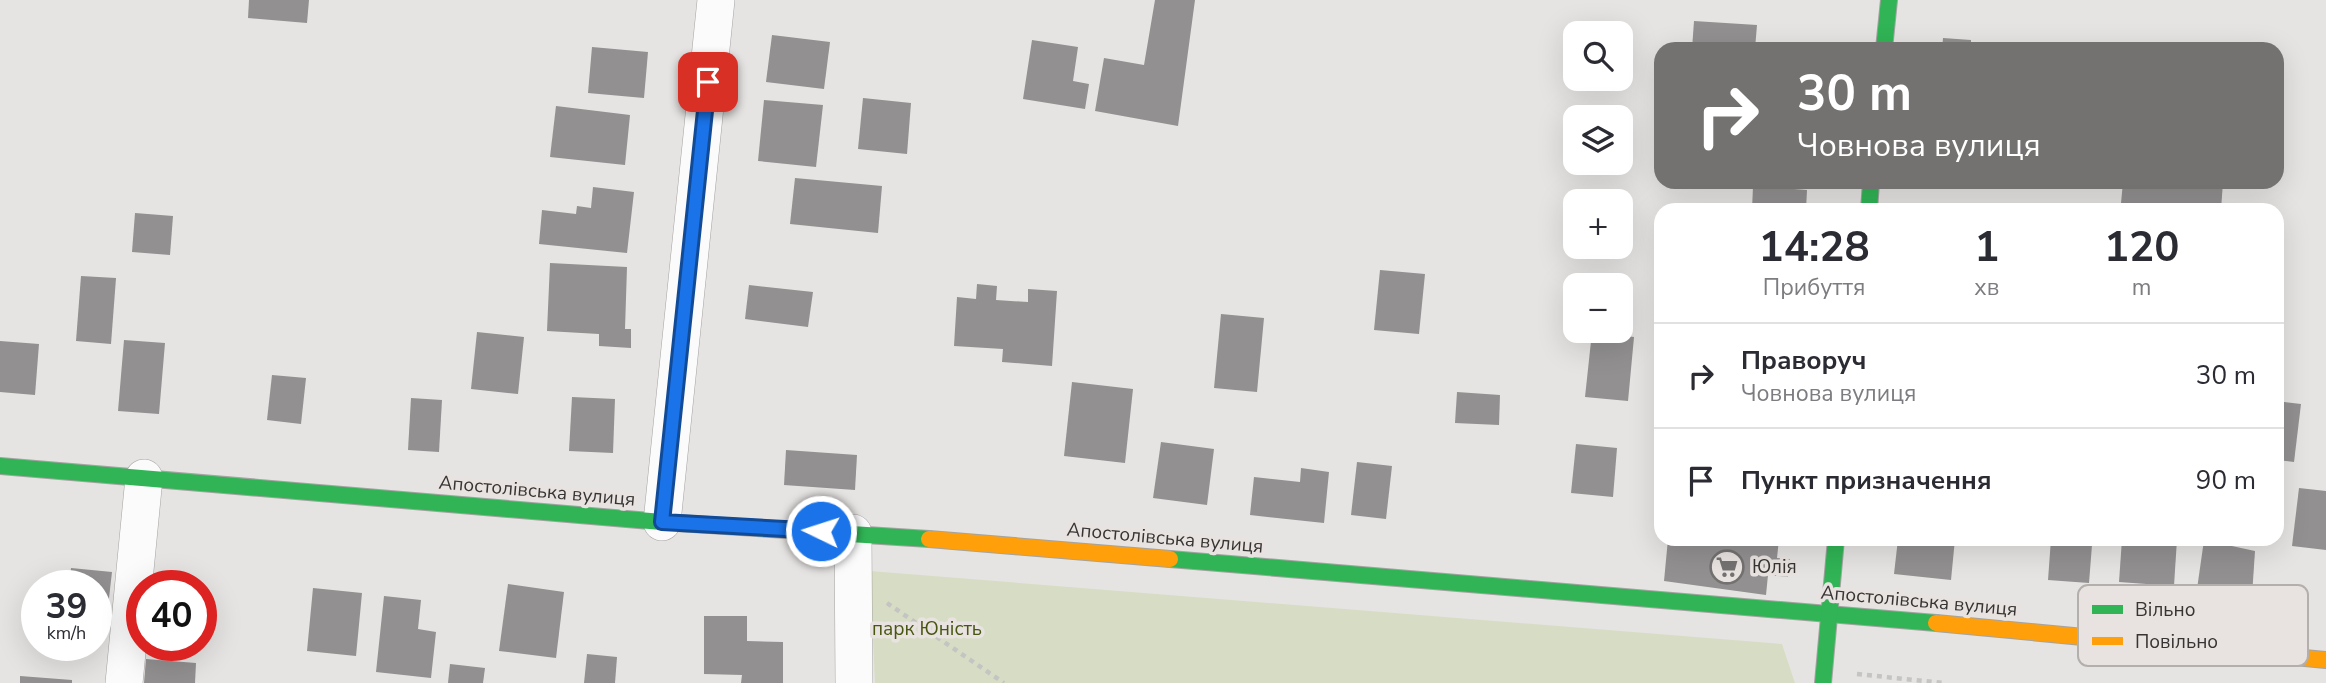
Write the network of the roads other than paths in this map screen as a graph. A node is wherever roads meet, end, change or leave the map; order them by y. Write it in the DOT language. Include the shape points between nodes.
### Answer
graph roads {
  1 [pos="716,0"];
  2 [pos="1889,0"];
  3 [pos="1885,42"];
  4 [pos="0,466"];
  5 [pos="144,478"];
  6 [pos="662,522"];
  7 [pos="853,533"];
  8 [pos="1835,546"];
  9 [pos="1829,613"];
  10 [pos="2078,637"];
  11 [pos="2308,658"];
  12 [pos="2326,660"];
  13 [pos="1823,675"];
  14 [pos="124,683"];
  15 [pos="854,683"];
  1 -- 6 [label="street"];
  2 -- 3 [label="street"];
  4 -- 5 [label="street, Апостолівська вулиця"];
  5 -- 6 [label="street, Апостолівська вулиця"];
  5 -- 14 [label="street"];
  6 -- 7 [label="street, Апостолівська вулиця"];
  7 -- 9 [label="street, Апостолівська вулиця"];
  7 -- 15 [label="street"];
  8 -- 9 [label="street"];
  9 -- 10 [label="street, Апостолівська вулиця"];
  9 -- 13 [label="street"];
  11 -- 12 [label="street, Апостолівська вулиця"];
}
